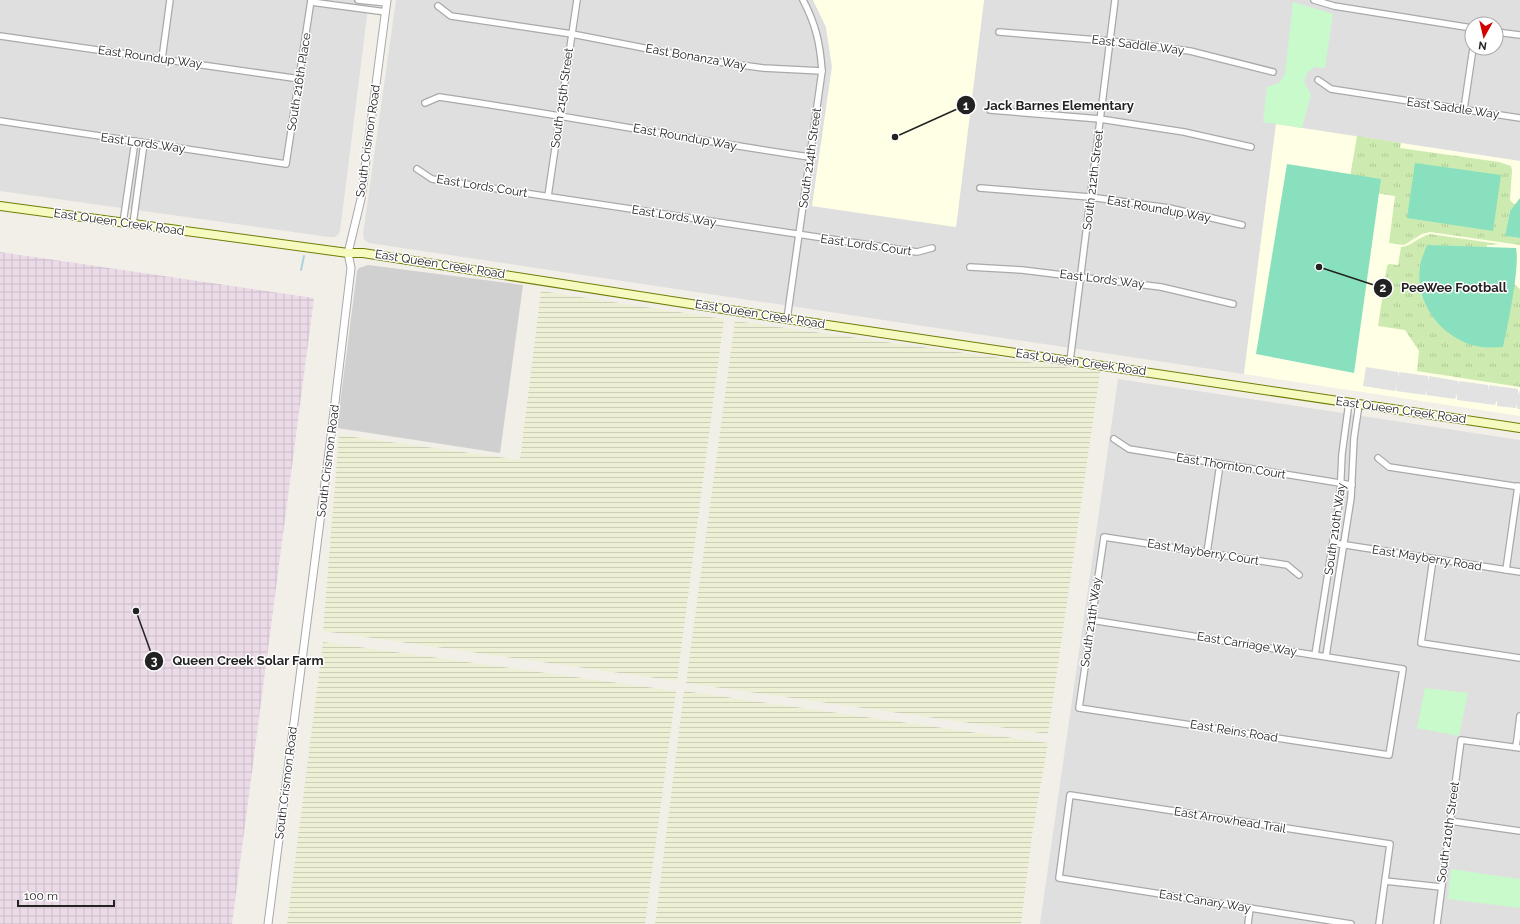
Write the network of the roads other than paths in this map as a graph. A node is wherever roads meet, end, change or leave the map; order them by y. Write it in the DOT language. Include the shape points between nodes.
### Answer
graph roads {
  1 [pos="170,0"];
  2 [pos="358,0"];
  3 [pos="577,0"];
  4 [pos="803,0"];
  5 [pos="1115,0"];
  6 [pos="1314,0"];
  7 [pos="311,1"];
  8 [pos="387,2"];
  9 [pos="438,6"];
  10 [pos="386,12"];
  11 [pos="1464,27"];
  12 [pos="999,32"];
  13 [pos="1504,33"];
  14 [pos="572,34"];
  15 [pos="1520,35"];
  16 [pos="0,36"];
  17 [pos="1110,41"];
  18 [pos="1472,56"];
  19 [pos="162,59"];
  20 [pos="822,71"];
  21 [pos="1273,72"];
  22 [pos="300,79"];
  23 [pos="1318,80"];
  24 [pos="425,103"];
  25 [pos="1464,109"];
  26 [pos="990,110"];
  27 [pos="560,115"];
  28 [pos="1520,118"];
  29 [pos="1100,119"];
  30 [pos="0,121"];
  31 [pos="135,141"];
  32 [pos="144,143"];
  33 [pos="1251,147"];
  34 [pos="810,157"];
  35 [pos="286,164"];
  36 [pos="417,169"];
  37 [pos="980,188"];
  38 [pos="548,196"];
  39 [pos="1090,197"];
  40 [pos="0,206"];
  41 [pos="123,222"];
  42 [pos="133,224"];
  43 [pos="1242,225"];
  44 [pos="799,235"];
  45 [pos="932,248"];
  46 [pos="348,253"];
  47 [pos="970,267"];
  48 [pos="1081,276"];
  49 [pos="1233,304"];
  50 [pos="787,319"];
  51 [pos="1070,361"];
  52 [pos="1349,402"];
  53 [pos="1359,404"];
  54 [pos="1520,428"];
  55 [pos="1114,439"];
  56 [pos="1378,458"];
  57 [pos="1220,464"];
  58 [pos="1342,483"];
  59 [pos="1352,485"];
  60 [pos="1519,486"];
  61 [pos="1104,537"];
  62 [pos="1333,543"];
  63 [pos="1343,545"];
  64 [pos="1207,553"];
  65 [pos="1433,559"];
  66 [pos="1506,570"];
  67 [pos="1520,572"];
  68 [pos="1300,576"];
  69 [pos="1091,620"];
  70 [pos="1315,654"];
  71 [pos="1326,656"];
  72 [pos="1520,658"];
  73 [pos="1079,708"];
  74 [pos="1520,716"];
  75 [pos="1518,748"];
  76 [pos="1389,755"];
  77 [pos="1450,821"];
  78 [pos="1520,831"];
  79 [pos="1059,878"];
  80 [pos="1385,880"];
  81 [pos="1441,888"];
  82 [pos="1250,908"];
  83 [pos="268,924"];
  84 [pos="1248,924"];
  85 [pos="1351,924"];
  86 [pos="1379,924"];
  87 [pos="1437,924"];
  1 -- 19 [label="street"];
  2 -- 8 [label="street"];
  3 -- 14 [label="street, South 215th Street"];
  4 -- 20 [label="street, South 214th Street" via="814,21 820,43"];
  5 -- 17 [label="street, South 212th Street"];
  6 -- 11 [label="street" via="1334,6"];
  7 -- 10 [label="street"];
  7 -- 22 [label="street, South 216th Place"];
  8 -- 10 [label="street, South Crismon Road"];
  9 -- 14 [label="street, East Bonanza Way" via="451,16"];
  10 -- 46 [label="street, South Crismon Road" via="361,199"];
  12 -- 17 [label="street, East Saddle Way"];
  13 -- 15 [label="street"];
  14 -- 20 [label="street, East Bonanza Way" via="711,61 762,68"];
  14 -- 27 [label="street, South 215th Street"];
  16 -- 19 [label="street, East Roundup Way"];
  17 -- 21 [label="street, East Saddle Way" via="1190,52"];
  17 -- 29 [label="street, South 212th Street"];
  18 -- 25 [label="street"];
  19 -- 22 [label="street, East Roundup Way"];
  20 -- 34 [label="street, South 214th Street"];
  22 -- 35 [label="street, South 216th Place"];
  23 -- 25 [label="street, East Saddle Way" via="1331,90"];
  24 -- 27 [label="street, East Roundup Way" via="439,97"];
  25 -- 28 [label="street, East Saddle Way"];
  26 -- 29 [label="street"];
  27 -- 34 [label="street, East Roundup Way" via="699,141"];
  27 -- 38 [label="street, South 215th Street"];
  29 -- 33 [label="street" via="1184,132"];
  29 -- 39 [label="street, South 212th Street"];
  30 -- 31 [label="street, East Lords Way"];
  31 -- 32 [label="street, East Lords Way"];
  31 -- 41 [label="street"];
  32 -- 35 [label="street, East Lords Way"];
  32 -- 42 [label="street"];
  34 -- 44 [label="street, South 214th Street"];
  36 -- 38 [label="street, East Lords Court" via="432,179"];
  37 -- 39 [label="street, East Roundup Way"];
  38 -- 44 [label="street, East Lords Way"];
  39 -- 43 [label="street, East Roundup Way" via="1169,208"];
  39 -- 48 [label="street, South 212th Street"];
  40 -- 41 [label="main road, East Queen Creek Road"];
  41 -- 42 [label="main road, East Queen Creek Road"];
  42 -- 46 [label="main road, East Queen Creek Road"];
  44 -- 45 [label="street, East Lords Court" via="917,252"];
  44 -- 50 [label="street, South 214th Street"];
  46 -- 50 [label="main road, East Queen Creek Road" via="363,253"];
  46 -- 83 [label="street, South Crismon Road" via="351,268 332,429"];
  47 -- 48 [label="street, East Lords Way"];
  48 -- 49 [label="street, East Lords Way" via="1160,287"];
  48 -- 51 [label="street, South 212th Street"];
  50 -- 51 [label="main road, East Queen Creek Road"];
  51 -- 52 [label="main road, East Queen Creek Road"];
  52 -- 53 [label="main road, East Queen Creek Road"];
  52 -- 58 [label="street, South 210th Way" via="1342,454"];
  53 -- 54 [label="main road, East Queen Creek Road"];
  53 -- 59 [label="street, South 210th Way" via="1354,438"];
  55 -- 57 [label="street, East Thornton Court" via="1129,450"];
  56 -- 60 [label="street" via="1389,467"];
  57 -- 58 [label="street, East Thornton Court"];
  57 -- 64 [label="street"];
  58 -- 59 [label="street, East Thornton Court"];
  58 -- 62 [label="street, South 210th Way"];
  59 -- 63 [label="street, South 210th Way"];
  60 -- 66 [label="street"];
  61 -- 64 [label="street, East Mayberry Court"];
  61 -- 69 [label="street, South 211th Way"];
  62 -- 63 [label="street, East Mayberry Road"];
  62 -- 70 [label="street, South 210th Way"];
  63 -- 65 [label="street, East Mayberry Road"];
  63 -- 71 [label="street, South 210th Way"];
  64 -- 68 [label="street, East Mayberry Court" via="1287,565"];
  65 -- 66 [label="street, East Mayberry Road"];
  65 -- 72 [label="street" via="1421,643"];
  66 -- 67 [label="street, East Mayberry Road"];
  69 -- 70 [label="street, East Carriage Way"];
  69 -- 73 [label="street, South 211th Way"];
  70 -- 71 [label="street, East Carriage Way"];
  71 -- 76 [label="street, East Carriage Way" via="1403,669"];
  73 -- 76 [label="street, East Reins Road"];
  74 -- 75 [label="street"];
  75 -- 77 [label="street, South 210th Street" via="1460,740"];
  77 -- 78 [label="street"];
  77 -- 81 [label="street, South 210th Street"];
  79 -- 80 [label="street, East Arrowhead Trail" via="1070,795 1390,844"];
  79 -- 82 [label="street, East Canary Way"];
  80 -- 81 [label="street"];
  80 -- 86 [label="street"];
  81 -- 87 [label="street, South 210th Street"];
  82 -- 84 [label="street"];
  82 -- 85 [label="street, East Canary Way"];
}
